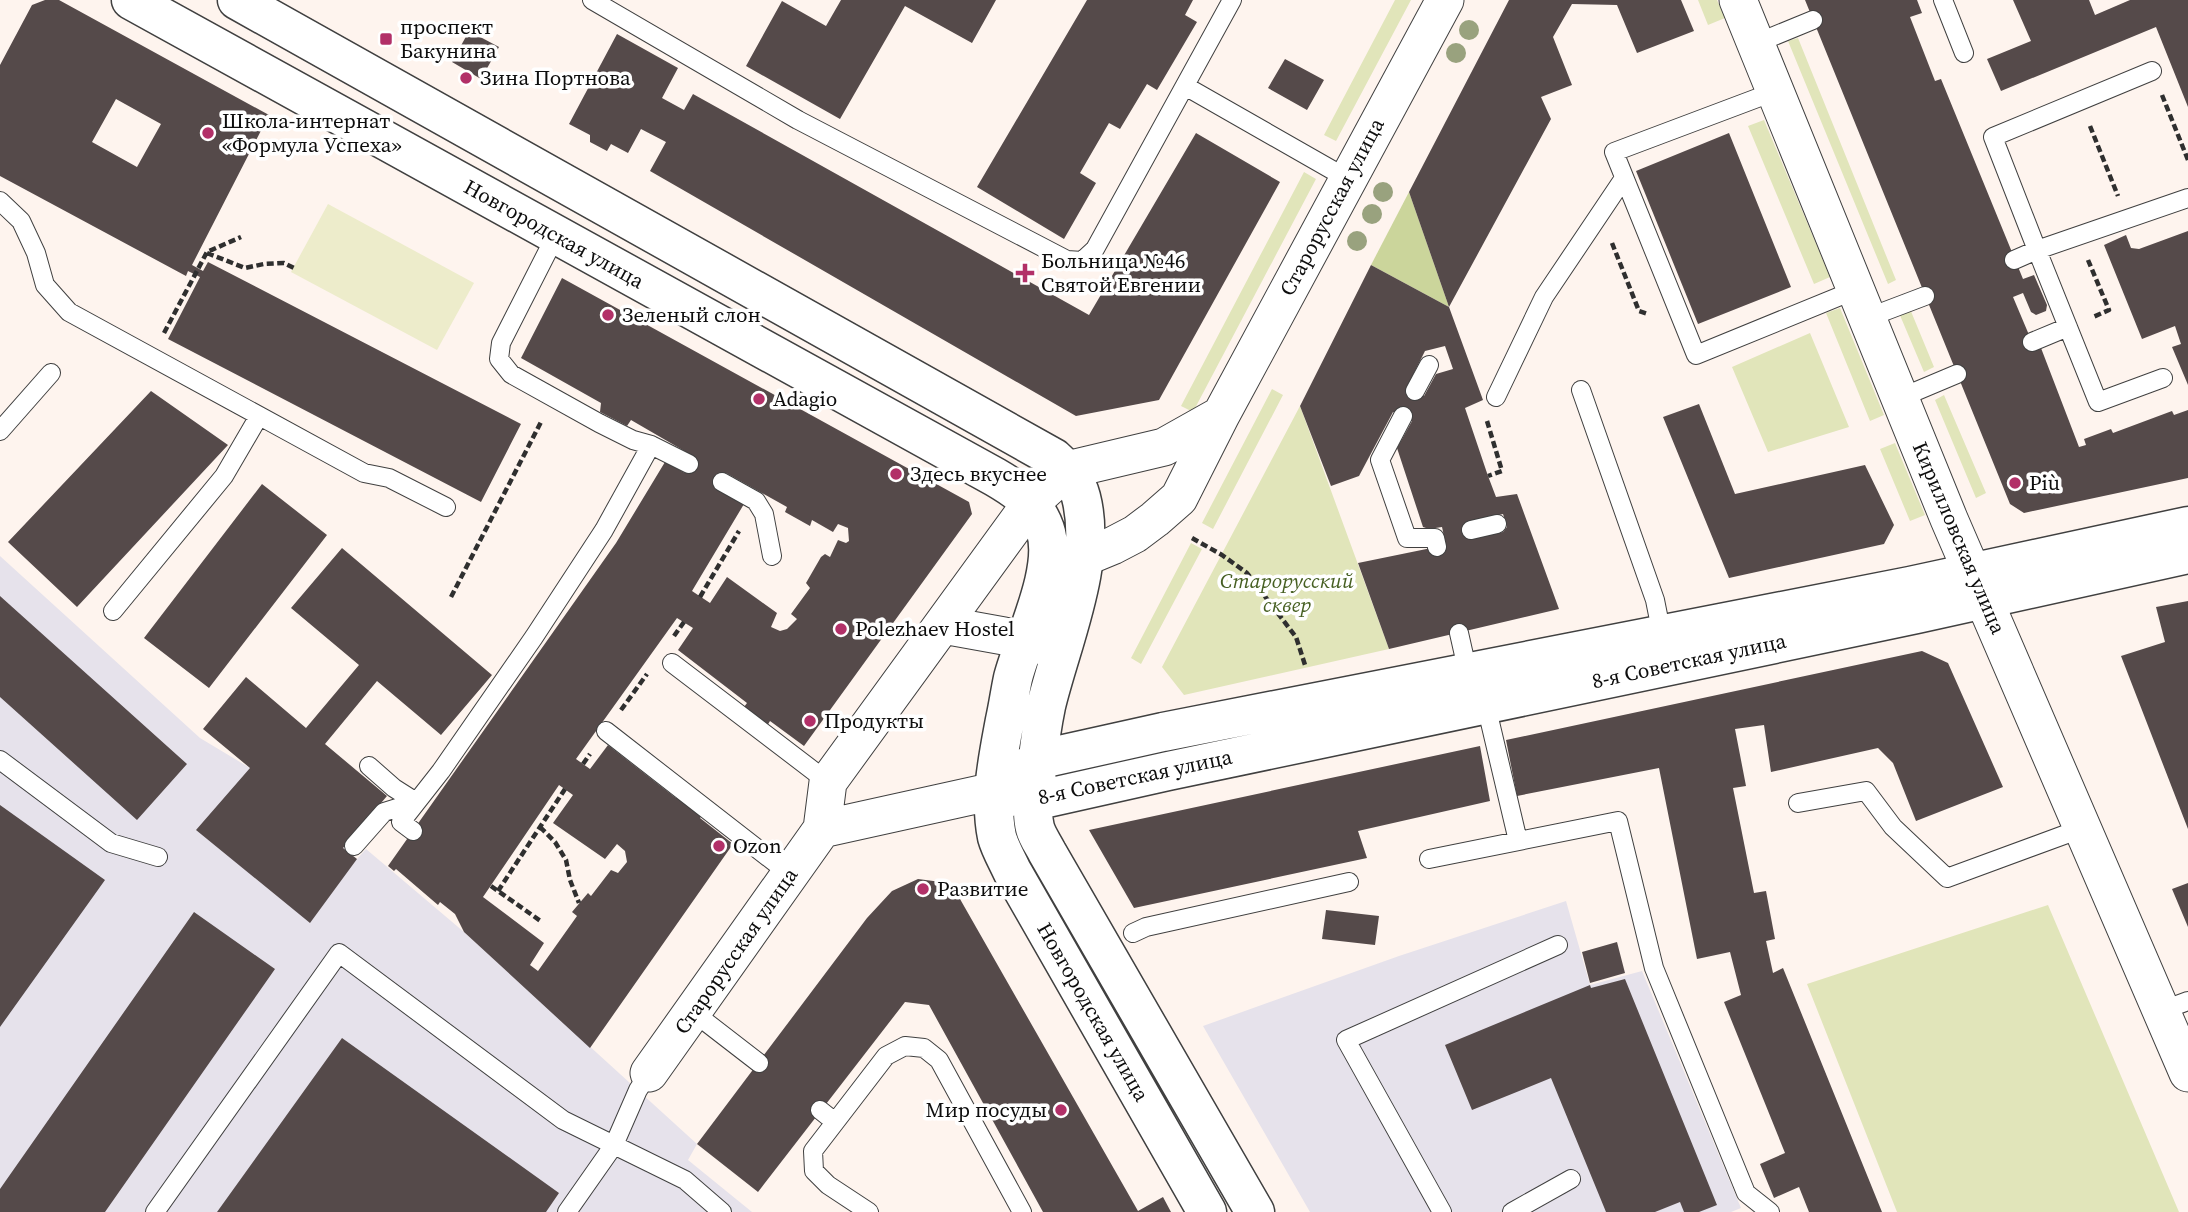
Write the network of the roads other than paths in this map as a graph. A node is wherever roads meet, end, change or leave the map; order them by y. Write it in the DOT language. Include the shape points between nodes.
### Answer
graph roads {
  1 [pos="131,0"];
  2 [pos="237,0"];
  3 [pos="592,0"];
  4 [pos="1232,0"];
  5 [pos="1444,0"];
  6 [pos="1738,0"];
  7 [pos="1947,1"];
  8 [pos="1813,20"];
  9 [pos="1756,43"];
  10 [pos="1964,53"];
  11 [pos="2152,71"];
  12 [pos="1185,86"];
  13 [pos="1776,92"];
  14 [pos="1624,177"];
  15 [pos="1348,178"];
  16 [pos="2188,198"];
  17 [pos="0,201"];
  18 [pos="556,235"];
  19 [pos="2037,250"];
  20 [pos="2014,260"];
  21 [pos="1925,296"];
  22 [pos="1861,304"];
  23 [pos="2068,327"];
  24 [pos="2032,342"];
  25 [pos="1429,365"];
  26 [pos="51,373"];
  27 [pos="1957,374"];
  28 [pos="2163,379"];
  29 [pos="1581,390"];
  30 [pos="1415,391"];
  31 [pos="1496,397"];
  32 [pos="1900,398"];
  33 [pos="1221,415"];
  34 [pos="259,416"];
  35 [pos="1403,416"];
  36 [pos="0,431"];
  37 [pos="651,445"];
  38 [pos="690,464"];
  39 [pos="1067,470"];
  40 [pos="722,482"];
  41 [pos="1031,503"];
  42 [pos="446,507"];
  43 [pos="1497,524"];
  44 [pos="2188,526"];
  45 [pos="1471,530"];
  46 [pos="1439,540"];
  47 [pos="2188,554"];
  48 [pos="772,556"];
  49 [pos="1065,559"];
  50 [pos="1979,586"];
  51 [pos="113,611"];
  52 [pos="943,625"];
  53 [pos="1459,634"];
  54 [pos="1662,635"];
  55 [pos="1026,642"];
  56 [pos="1062,651"];
  57 [pos="672,663"];
  58 [pos="1478,683"];
  59 [pos="607,731"];
  60 [pos="0,760"];
  61 [pos="1038,760"];
  62 [pos="369,766"];
  63 [pos="828,782"];
  64 [pos="994,792"];
  65 [pos="1034,801"];
  66 [pos="416,802"];
  67 [pos="1798,803"];
  68 [pos="2083,828"];
  69 [pos="822,830"];
  70 [pos="414,831"];
  71 [pos="1518,841"];
  72 [pos="354,846"];
  73 [pos="158,857"];
  74 [pos="1429,859"];
  75 [pos="791,874"];
  76 [pos="1349,883"];
  77 [pos="1133,933"];
  78 [pos="1558,945"];
  79 [pos="2175,1006"];
  80 [pos="693,1012"];
  81 [pos="759,1063"];
  82 [pos="649,1073"];
  83 [pos="2188,1073"];
  84 [pos="820,1110"];
  85 [pos="835,1122"];
  86 [pos="614,1145"];
  87 [pos="1571,1179"];
  88 [pos="155,1212"];
  89 [pos="567,1212"];
  90 [pos="722,1212"];
  91 [pos="869,1212"];
  92 [pos="1022,1212"];
  93 [pos="1207,1212"];
  94 [pos="1255,1212"];
  95 [pos="1441,1212"];
  96 [pos="1512,1212"];
  97 [pos="1770,1212"];
  1 -- 18 [label="street, Новгородская улица"];
  2 -- 39 [label="street, Новгородская улица" via="1054,458"];
  3 -- 12 [label="lane" via="798,120 1067,260 1082,261 1095,249"];
  4 -- 12 [label="lane"];
  5 -- 15 [label="street, Старорусская улица"];
  6 -- 9 [label="street, Кирилловская улица"];
  7 -- 10 [label="lane"];
  8 -- 9 [label="lane"];
  9 -- 13 [label="street, Кирилловская улица"];
  11 -- 19 [label="lane" via="1993,137"];
  12 -- 15 [label="lane"];
  13 -- 14 [label="lane" via="1614,152"];
  13 -- 22 [label="street, Кирилловская улица"];
  14 -- 22 [label="lane" via="1696,355"];
  14 -- 31 [label="lane" via="1544,297"];
  15 -- 33 [label="street, Старорусская улица"];
  16 -- 19 [label="lane"];
  17 -- 34 [label="lane" via="21,221 45,285 69,313"];
  18 -- 37 [label="lane" via="501,343 499,359 511,374 633,440"];
  18 -- 41 [label="street, Новгородская улица" via="995,477"];
  19 -- 20 [label="lane"];
  19 -- 23 [label="lane"];
  21 -- 22 [label="lane"];
  22 -- 32 [label="street, Кирилловская улица"];
  23 -- 24 [label="lane"];
  23 -- 28 [label="lane" via="2098,402"];
  25 -- 30 [label="lane"];
  26 -- 36 [label="lane"];
  27 -- 32 [label="lane"];
  29 -- 54 [label="lane" via="1655,600"];
  32 -- 50 [label="street, Кирилловская улица"];
  33 -- 39 [label="street, Старорусская улица" via="1164,447"];
  33 -- 49 [label="street, Старорусская улица" via="1179,498 1135,534"];
  34 -- 42 [label="lane" via="365,473 389,478"];
  34 -- 51 [label="lane" via="224,476"];
  35 -- 46 [label="lane" via="1380,460 1407,538"];
  37 -- 38 [label="lane"];
  37 -- 66 [label="lane" via="604,530 534,637"];
  39 -- 41 [label="street, Старорусская улица"];
  39 -- 49 [label="street, Новгородская улица" via="1081,495 1085,524"];
  40 -- 48 [label="lane" via="756,502 764,514"];
  41 -- 49 [label="street, Новгородская улица"];
  41 -- 52 [label="street, Старорусская улица"];
  43 -- 45 [label="lane"];
  44 -- 50 [label="street, 8-я Советская улица"];
  47 -- 50 [label="street, 8-я Советская улица"];
  49 -- 55 [label="street, Новгородская улица" via="1040,600"];
  49 -- 56 [label="street, Новгородская улица" via="1075,610"];
  50 -- 54 [label="street, 8-я Советская улица"];
  50 -- 58 [label="street, 8-я Советская улица"];
  50 -- 68 [label="street, Кирилловская улица"];
  52 -- 55 [label="street"];
  52 -- 63 [label="street, Старорусская улица"];
  53 -- 58 [label="lane"];
  54 -- 58 [label="street, 8-я Советская улица"];
  55 -- 56 [label="street"];
  55 -- 64 [label="street, Новгородская улица" via="1013,678"];
  56 -- 61 [label="street, Новгородская улица" via="1046,707"];
  57 -- 63 [label="lane"];
  58 -- 61 [label="street, 8-я Советская улица" via="1163,732"];
  58 -- 65 [label="street, 8-я Советская улица"];
  58 -- 71 [label="lane"];
  59 -- 75 [label="lane"];
  60 -- 73 [label="lane" via="111,843"];
  61 -- 64 [label="street, 8-я Советская улица"];
  61 -- 65 [label="street, Новгородская улица"];
  62 -- 66 [label="lane"];
  63 -- 69 [label="street, Старорусская улица"];
  64 -- 65 [label="street, 8-я Советская улица"];
  64 -- 69 [label="street"];
  64 -- 93 [label="street, Новгородская улица" via="998,839 1012,871"];
  65 -- 94 [label="street, Новгородская улица" via="1035,828 1047,852"];
  66 -- 70 [label="lane" via="401,822"];
  66 -- 72 [label="lane" via="384,812"];
  67 -- 68 [label="lane" via="1866,791 1893,827 1947,878"];
  68 -- 79 [label="street, Кирилловская улица"];
  69 -- 75 [label="street, Старорусская улица"];
  71 -- 74 [label="lane"];
  71 -- 97 [label="lane" via="1618,821 1654,968 1746,1193"];
  75 -- 80 [label="street, Старорусская улица"];
  76 -- 77 [label="lane"];
  78 -- 95 [label="lane" via="1346,1040"];
  79 -- 83 [label="street, Кирилловская улица"];
  80 -- 81 [label="lane"];
  80 -- 82 [label="street, Старорусская улица"];
  82 -- 86 [label="lane"];
  84 -- 85 [label="lane"];
  85 -- 91 [label="lane" via="813,1151 814,1171"];
  85 -- 92 [label="lane" via="886,1056 905,1046 924,1048 939,1060"];
  86 -- 88 [label="lane" via="563,1120 339,953"];
  86 -- 89 [label="lane"];
  86 -- 90 [label="lane" via="685,1180"];
  87 -- 96 [label="lane"];
}
